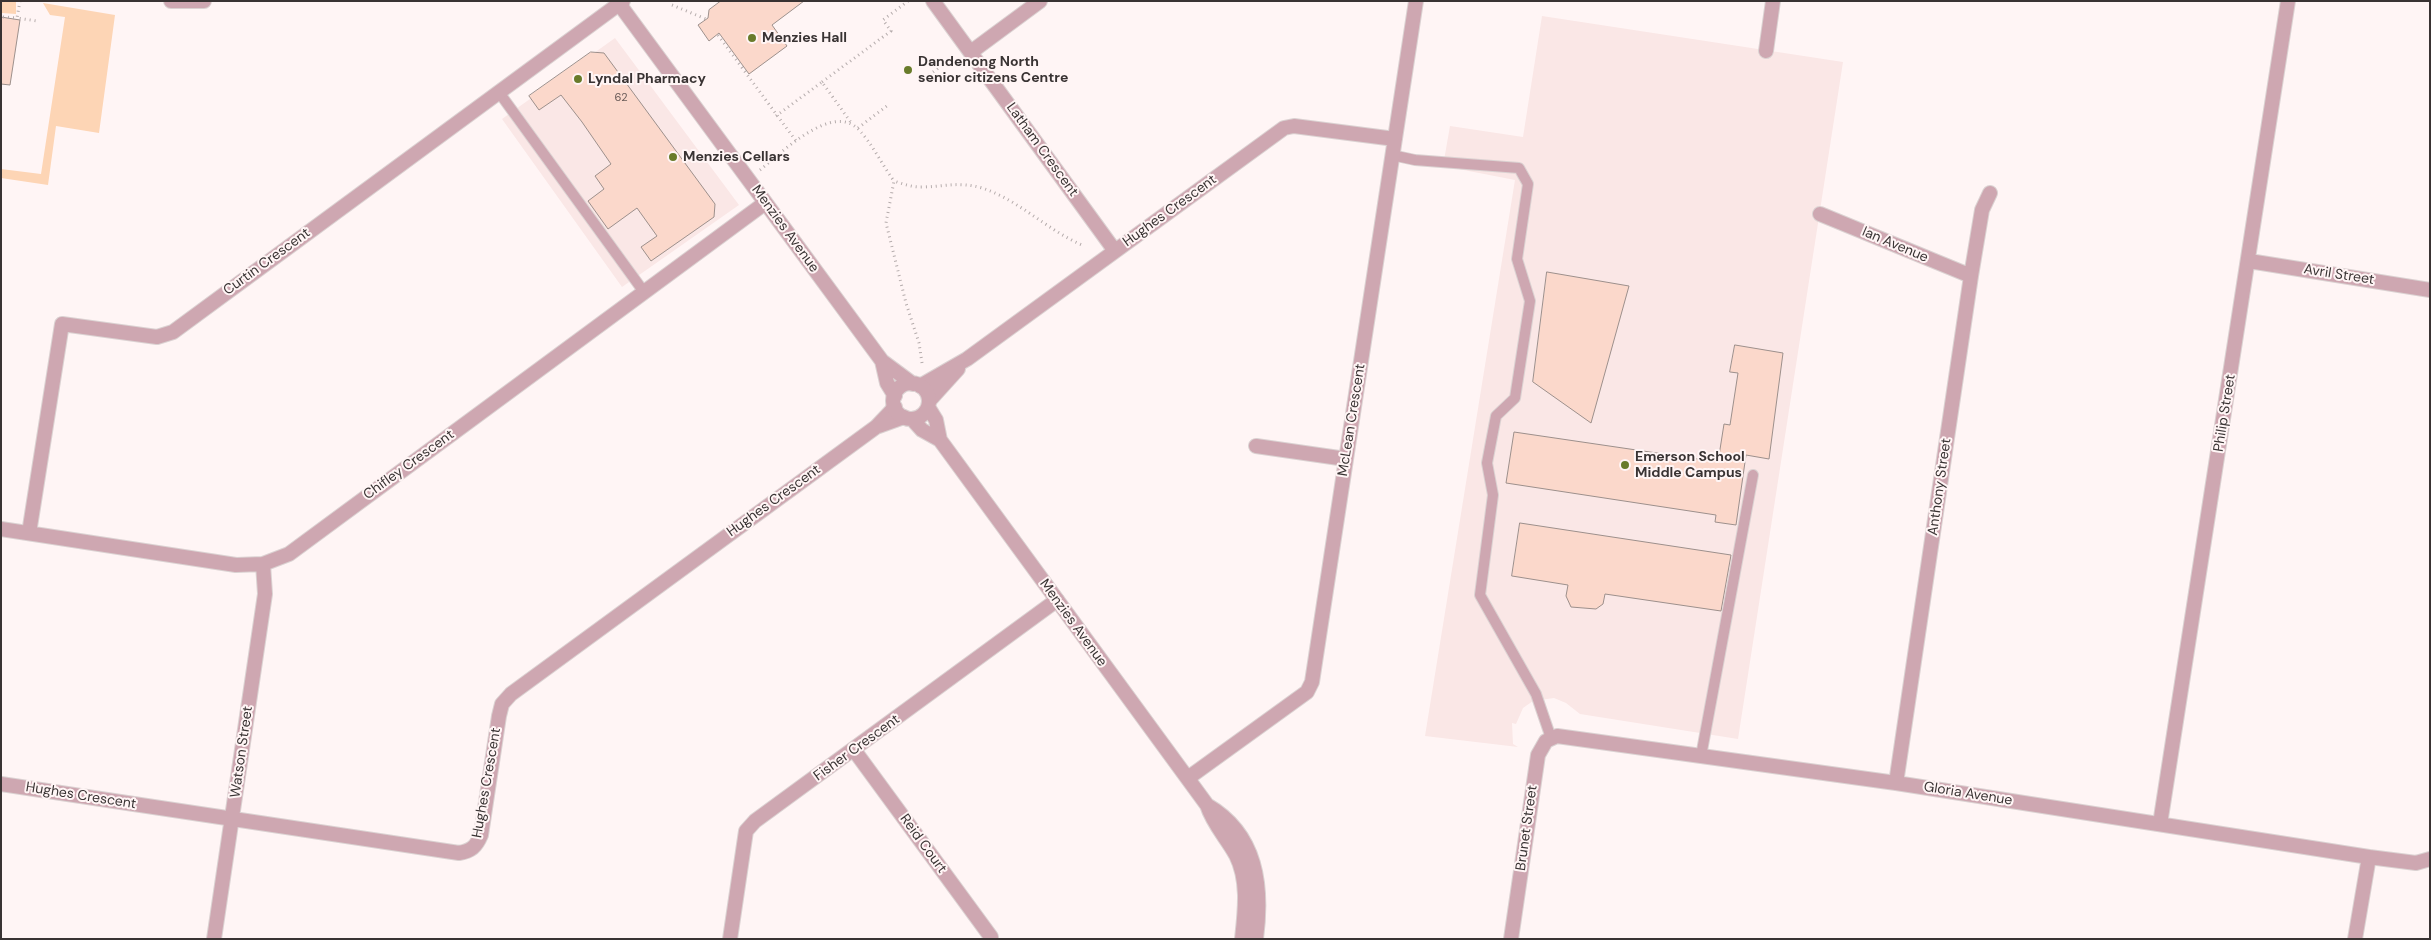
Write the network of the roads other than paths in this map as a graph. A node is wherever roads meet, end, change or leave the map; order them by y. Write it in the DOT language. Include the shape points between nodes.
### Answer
graph roads {
  1 [pos="171,1"];
  2 [pos="204,1"];
  3 [pos="933,1"];
  4 [pos="1040,1"];
  5 [pos="1416,1"];
  6 [pos="1773,1"];
  7 [pos="2288,1"];
  8 [pos="620,2"];
  9 [pos="1766,51"];
  10 [pos="971,52"];
  11 [pos="498,92"];
  12 [pos="1395,138"];
  13 [pos="1392,155"];
  14 [pos="1990,193"];
  15 [pos="765,203"];
  16 [pos="1820,214"];
  17 [pos="1115,251"];
  18 [pos="2249,261"];
  19 [pos="1970,276"];
  20 [pos="2430,290"];
  21 [pos="644,292"];
  22 [pos="967,359"];
  23 [pos="882,361"];
  24 [pos="916,385"];
  25 [pos="929,404"];
  26 [pos="901,410"];
  27 [pos="940,440"];
  28 [pos="1256,446"];
  29 [pos="1346,459"];
  30 [pos="1753,475"];
  31 [pos="1,529"];
  32 [pos="29,533"];
  33 [pos="263,564"];
  34 [pos="1057,600"];
  35 [pos="1551,738"];
  36 [pos="854,750"];
  37 [pos="1701,756"];
  38 [pos="1188,778"];
  39 [pos="1896,783"];
  40 [pos="1,784"];
  41 [pos="1207,805"];
  42 [pos="233,819"];
  43 [pos="2160,824"];
  44 [pos="2369,857"];
  45 [pos="2430,859"];
  46 [pos="991,938"];
  47 [pos="214,939"];
  48 [pos="730,939"];
  49 [pos="1242,939"];
  50 [pos="1256,939"];
  51 [pos="1511,939"];
  52 [pos="2356,939"];
  1 -- 2 [label="street"];
  3 -- 10 [label="street, Latham Crescent"];
  4 -- 10 [label="street"];
  5 -- 12 [label="street, McLean Crescent"];
  6 -- 9 [label="street"];
  7 -- 18 [label="street, Philip Street"];
  8 -- 11 [label="street, Curtin Crescent"];
  8 -- 15 [label="street, Menzies Avenue"];
  10 -- 17 [label="street, Latham Crescent"];
  11 -- 21 [label="lane"];
  11 -- 32 [label="street, Curtin Crescent" via="173,332 157,337 62,324"];
  12 -- 13 [label="street, McLean Crescent"];
  12 -- 17 [label="street, Hughes Crescent" via="1294,126 1284,128"];
  13 -- 29 [label="street, McLean Crescent"];
  13 -- 35 [label="lane" via="1415,160 1519,168 1528,184 1517,259 1530,301 1515,398 1496,416 1487,463 1493,495 1480,595 1536,694"];
  14 -- 19 [label="street, Anthony Street" via="1982,210"];
  15 -- 21 [label="street, Chifley Crescent"];
  15 -- 23 [label="street, Menzies Avenue"];
  16 -- 19 [label="street, Ian Avenue"];
  17 -- 22 [label="street, Hughes Crescent"];
  18 -- 20 [label="street, Avril Street"];
  18 -- 43 [label="street, Philip Street"];
  19 -- 39 [label="street, Anthony Street"];
  21 -- 33 [label="street, Chifley Crescent" via="289,554"];
  22 -- 24 [label="street, Hughes Crescent"];
  22 -- 25 [label="street, Hughes Crescent"];
  23 -- 24 [label="street, Menzies Avenue"];
  23 -- 26 [label="street, Menzies Avenue" via="887,383"];
  24 -- 25 [label="street" via="926,392"];
  24 -- 26 [label="street" via="902,387"];
  25 -- 26 [label="street" via="922,416"];
  25 -- 27 [label="street, Menzies Avenue"];
  26 -- 27 [label="street, Menzies Avenue" via="922,430"];
  26 -- 42 [label="street, Hughes Crescent" via="511,694 502,704 498,716 481,835 474,848 459,853"];
  27 -- 34 [label="street, Menzies Avenue"];
  28 -- 29 [label="street"];
  29 -- 38 [label="street, McLean Crescent" via="1316,663 1307,692"];
  30 -- 37 [label="lane"];
  31 -- 32 [label="street, Chifley Crescent"];
  32 -- 33 [label="street, Chifley Crescent" via="236,565"];
  33 -- 42 [label="street, Watson Street" via="265,594"];
  34 -- 36 [label="street, Fisher Crescent"];
  34 -- 38 [label="street, Menzies Avenue"];
  35 -- 37 [label="street, Gloria Avenue" via="1566,735"];
  35 -- 51 [label="street, Brunet Street" via="1538,755"];
  36 -- 46 [label="street, Reid Court"];
  36 -- 48 [label="street, Fisher Crescent" via="755,821 746,831"];
  37 -- 39 [label="street, Gloria Avenue"];
  38 -- 41 [label="street, Menzies Avenue"];
  39 -- 43 [label="street, Gloria Avenue"];
  40 -- 42 [label="street, Hughes Crescent"];
  41 -- 49 [label="street, Menzies Avenue" via="1212,820 1236,855 1245,885"];
  41 -- 50 [label="street, Menzies Avenue" via="1224,815 1248,848 1260,894"];
  42 -- 47 [label="street, Watson Street"];
  43 -- 44 [label="street, Gloria Avenue"];
  44 -- 45 [label="street, Gloria Avenue" via="2416,862"];
  44 -- 52 [label="street"];
}
